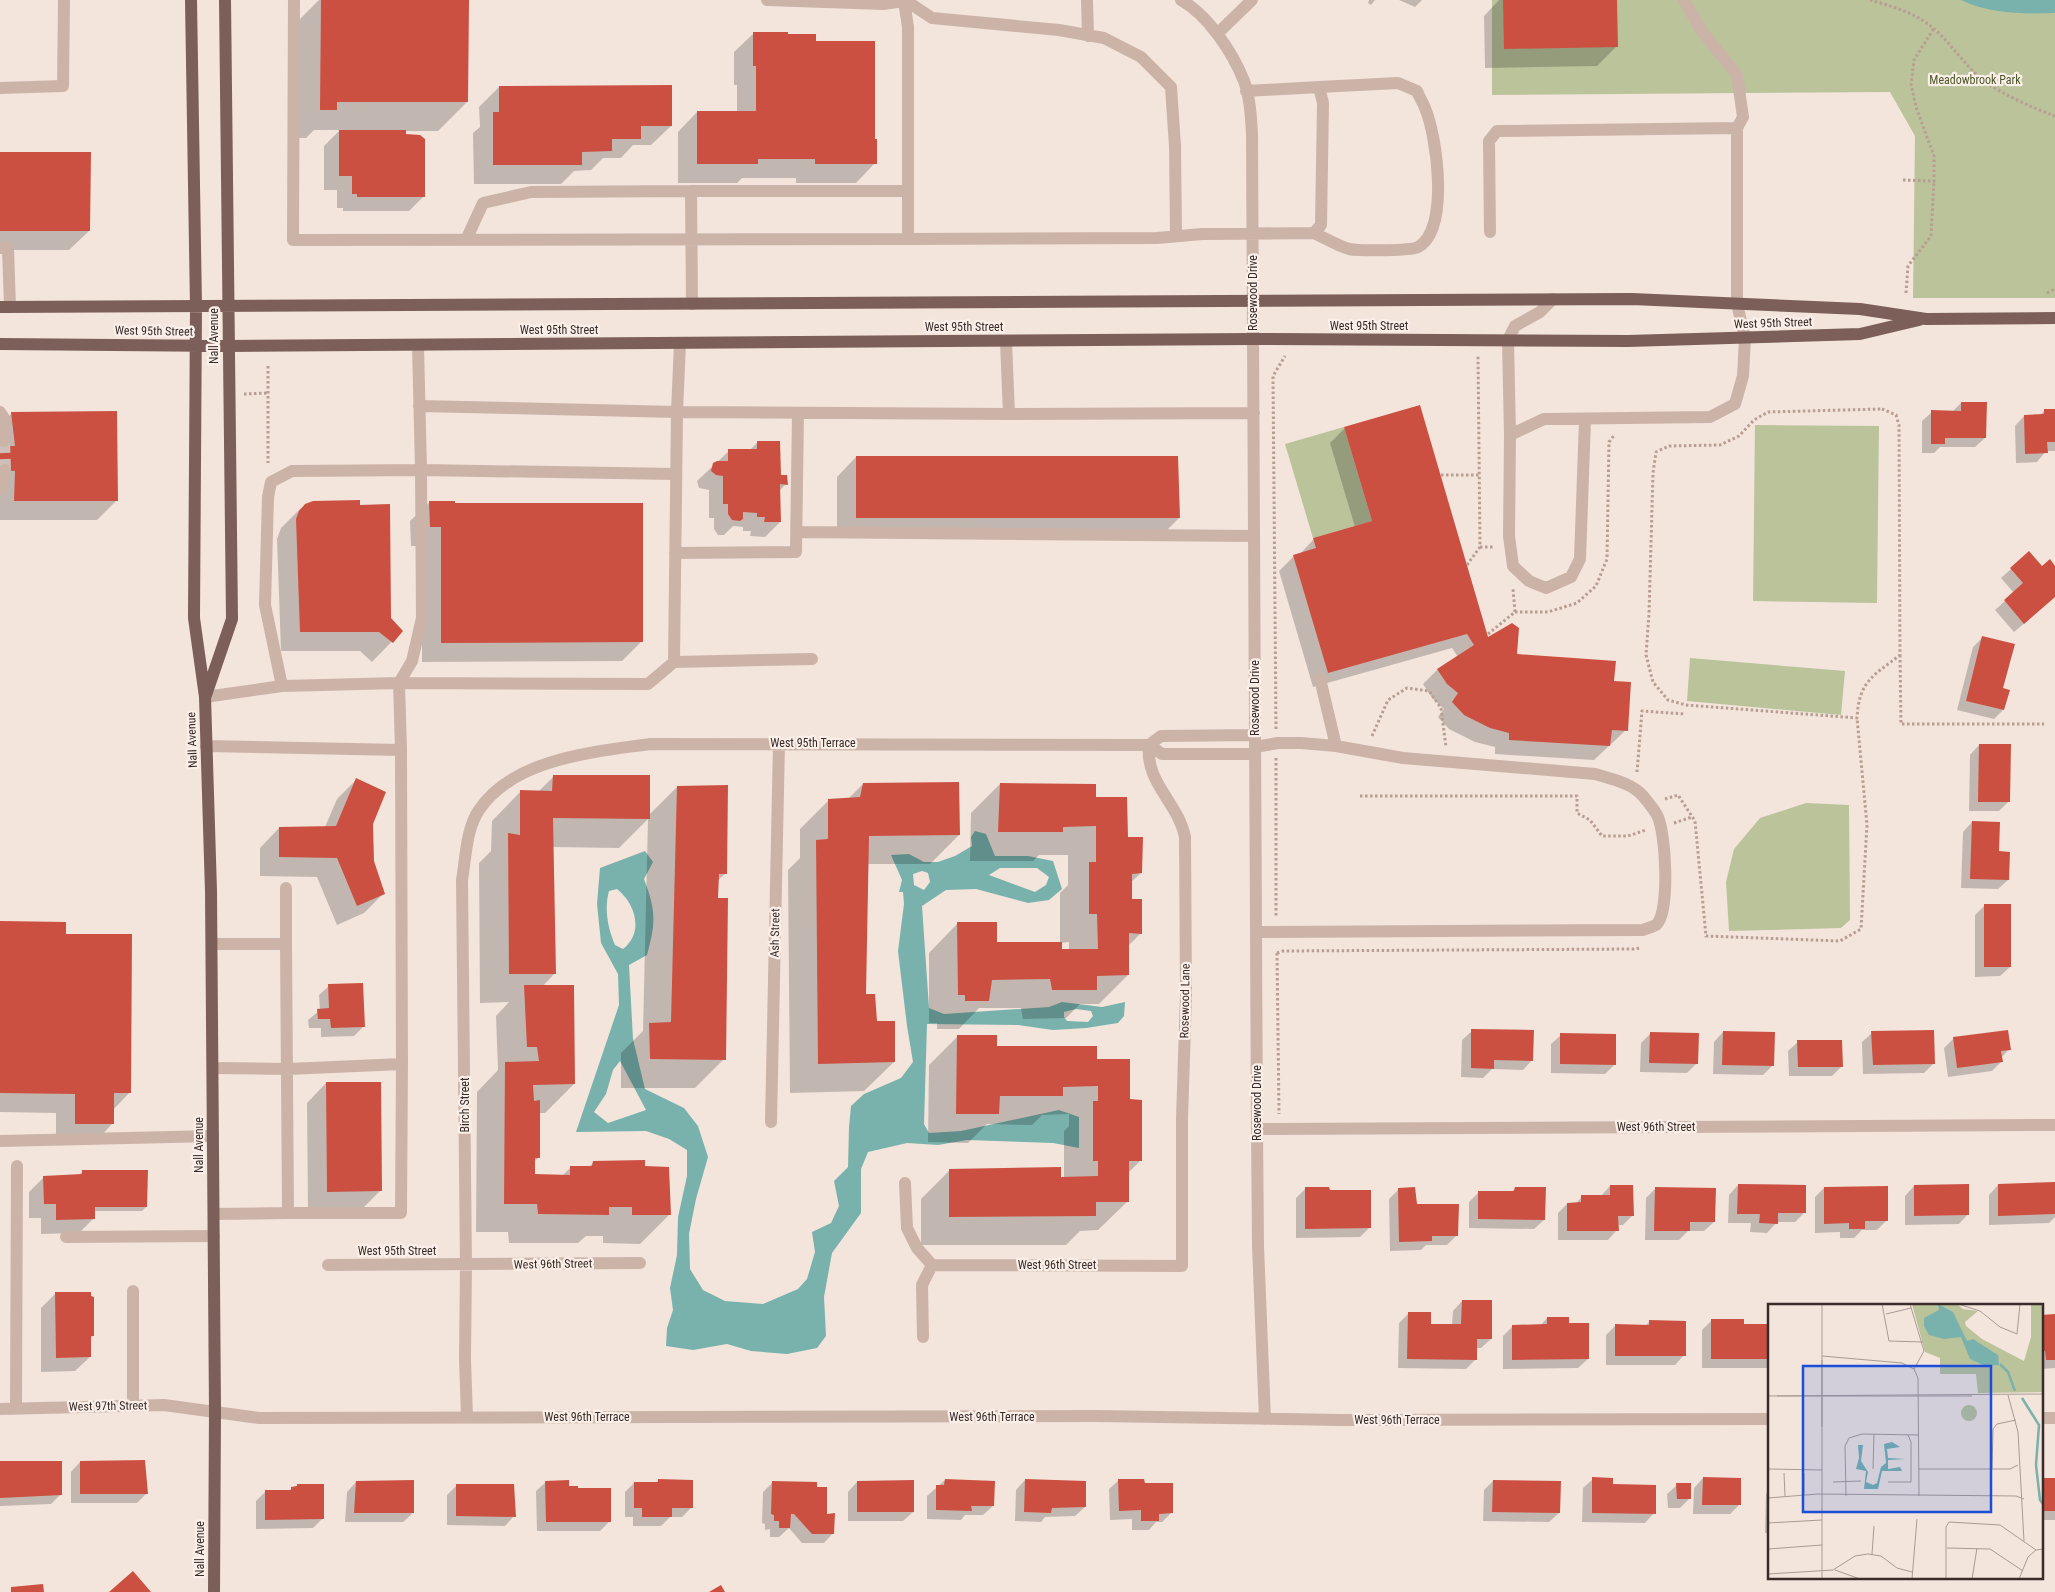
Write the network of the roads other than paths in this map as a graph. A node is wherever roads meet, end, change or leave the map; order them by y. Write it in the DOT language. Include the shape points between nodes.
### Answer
graph roads {
  1 [pos="64,0"];
  2 [pos="191,0"];
  3 [pos="225,0"];
  4 [pos="294,0"];
  5 [pos="768,0"];
  6 [pos="904,0"];
  7 [pos="1087,0"];
  8 [pos="1181,0"];
  9 [pos="1252,0"];
  10 [pos="1684,0"];
  11 [pos="1218,33"];
  12 [pos="1088,36"];
  13 [pos="0,88"];
  14 [pos="1319,88"];
  15 [pos="1246,91"];
  16 [pos="1737,128"];
  17 [pos="692,191"];
  18 [pos="908,191"];
  19 [pos="1318,229"];
  20 [pos="1490,232"];
  21 [pos="1253,233"];
  22 [pos="1176,236"];
  23 [pos="692,239"];
  24 [pos="908,239"];
  25 [pos="466,240"];
  26 [pos="0,248"];
  27 [pos="1553,299"];
  28 [pos="1253,302"];
  29 [pos="692,304"];
  30 [pos="1737,304"];
  31 [pos="5,307"];
  32 [pos="196,307"];
  33 [pos="228,307"];
  34 [pos="2055,318"];
  35 [pos="1926,319"];
  36 [pos="1745,338"];
  37 [pos="1253,339"];
  38 [pos="1508,340"];
  39 [pos="1006,341"];
  40 [pos="680,343"];
  41 [pos="0,344"];
  42 [pos="418,345"];
  43 [pos="195,346"];
  44 [pos="228,346"];
  45 [pos="419,406"];
  46 [pos="0,412"];
  47 [pos="677,412"];
  48 [pos="798,413"];
  49 [pos="1254,413"];
  50 [pos="1009,414"];
  51 [pos="1584,420"];
  52 [pos="1510,435"];
  53 [pos="4,441"];
  54 [pos="5,470"];
  55 [pos="421,470"];
  56 [pos="676,474"];
  57 [pos="0,488"];
  58 [pos="797,532"];
  59 [pos="1254,536"];
  60 [pos="675,553"];
  61 [pos="812,659"];
  62 [pos="674,662"];
  63 [pos="1320,679"];
  64 [pos="399,684"];
  65 [pos="282,686"];
  66 [pos="205,697"];
  67 [pos="779,743"];
  68 [pos="1149,745"];
  69 [pos="1255,745"];
  70 [pos="206,746"];
  71 [pos="1336,746"];
  72 [pos="401,750"];
  73 [pos="489,798"];
  74 [pos="286,888"];
  75 [pos="1256,932"];
  76 [pos="212,944"];
  77 [pos="286,944"];
  78 [pos="402,1064"];
  79 [pos="213,1068"];
  80 [pos="288,1069"];
  81 [pos="772,1122"];
  82 [pos="2055,1125"];
  83 [pos="1256,1129"];
  84 [pos="213,1136"];
  85 [pos="0,1141"];
  86 [pos="17,1166"];
  87 [pos="906,1183"];
  88 [pos="288,1213"];
  89 [pos="214,1214"];
  90 [pos="66,1236"];
  91 [pos="214,1236"];
  92 [pos="640,1264"];
  93 [pos="328,1265"];
  94 [pos="932,1265"];
  95 [pos="466,1266"];
  96 [pos="1182,1266"];
  97 [pos="133,1291"];
  98 [pos="923,1337"];
  99 [pos="133,1405"];
  100 [pos="16,1408"];
  101 [pos="0,1409"];
  102 [pos="215,1411"];
  103 [pos="467,1418"];
  104 [pos="2042,1418"];
  105 [pos="2055,1418"];
  106 [pos="1265,1419"];
  107 [pos="1768,1419"];
  108 [pos="214,1592"];
  1 -- 13 [label="street" via="63,86"];
  2 -- 32 [label="main road, Nall Avenue"];
  3 -- 33 [label="main road, Nall Avenue"];
  4 -- 25 [label="street" via="293,240"];
  5 -- 6 [label="street" via="883,4"];
  6 -- 12 [label="street" via="932,18 1059,30"];
  6 -- 18 [label="street" via="908,27"];
  7 -- 12 [label="street"];
  8 -- 11 [label="street, Rosewood Drive"];
  9 -- 11 [label="street"];
  10 -- 16 [label="street" via="1701,30 1737,74 1743,117"];
  11 -- 15 [label="street, Rosewood Drive"];
  12 -- 22 [label="street" via="1104,38 1141,57 1171,87"];
  14 -- 15 [label="street"];
  14 -- 19 [label="street" via="1323,104"];
  14 -- 19 [label="street" via="1398,84 1416,91 1426,109 1439,170 1437,206 1430,236 1417,248 1350,249"];
  15 -- 21 [label="street, Rosewood Drive" via="1251,112"];
  16 -- 20 [label="street" via="1497,131 1489,141"];
  16 -- 30 [label="street"];
  17 -- 18 [label="street"];
  17 -- 23 [label="street"];
  17 -- 25 [label="street" via="531,192 483,202"];
  18 -- 24 [label="street"];
  19 -- 21 [label="street"];
  21 -- 22 [label="street"];
  21 -- 28 [label="street, Rosewood Drive"];
  22 -- 24 [label="street"];
  23 -- 24 [label="street"];
  23 -- 25 [label="street"];
  23 -- 29 [label="street"];
  26 -- 31 [label="street" via="8,248"];
  27 -- 28 [label="main road, West 95th Street"];
  27 -- 30 [label="main road, West 95th Street"];
  27 -- 38 [label="street" via="1540,312 1515,326"];
  28 -- 29 [label="main road, West 95th Street"];
  28 -- 37 [label="street, Rosewood Drive"];
  29 -- 33 [label="main road, West 95th Street"];
  30 -- 35 [label="main road, West 95th Street" via="1860,309"];
  30 -- 36 [label="street"];
  31 -- 32 [label="main road, West 95th Street"];
  32 -- 33 [label="main road, West 95th Street"];
  32 -- 43 [label="main road, Nall Avenue"];
  33 -- 44 [label="main road, Nall Avenue"];
  34 -- 35 [label="main road, West 95th Street"];
  35 -- 36 [label="main road, West 95th Street" via="1860,334"];
  36 -- 38 [label="main road, West 95th Street"];
  36 -- 51 [label="street" via="1744,376 1735,404 1724,411 1710,417"];
  37 -- 38 [label="main road, West 95th Street"];
  37 -- 39 [label="main road, West 95th Street"];
  37 -- 49 [label="street, Rosewood Drive"];
  38 -- 52 [label="street"];
  39 -- 40 [label="main road, West 95th Street"];
  39 -- 50 [label="street"];
  40 -- 42 [label="main road, West 95th Street"];
  40 -- 47 [label="street"];
  41 -- 43 [label="main road, West 95th Street"];
  42 -- 44 [label="main road, West 95th Street"];
  42 -- 45 [label="street"];
  43 -- 44 [label="main road, West 95th Street"];
  43 -- 66 [label="main road, Nall Avenue" via="194,618"];
  44 -- 66 [label="main road, Nall Avenue" via="232,619"];
  45 -- 47 [label="street"];
  45 -- 55 [label="street"];
  46 -- 53 [label="street" via="4,418"];
  47 -- 48 [label="street"];
  47 -- 56 [label="street"];
  48 -- 50 [label="street"];
  48 -- 58 [label="street"];
  49 -- 50 [label="street"];
  49 -- 59 [label="street, Rosewood Drive"];
  51 -- 52 [label="street" via="1544,419"];
  51 -- 52 [label="street" via="1580,559 1570,577 1546,588 1529,581 1513,566 1509,536"];
  54 -- 57 [label="street"];
  55 -- 56 [label="street"];
  55 -- 64 [label="street" via="422,618 412,660"];
  55 -- 65 [label="street" via="292,471 271,482 265,605"];
  56 -- 60 [label="street"];
  58 -- 59 [label="street"];
  58 -- 60 [label="street" via="796,552"];
  59 -- 69 [label="street, Rosewood Drive"];
  60 -- 62 [label="street"];
  61 -- 62 [label="street"];
  62 -- 64 [label="street" via="648,684"];
  63 -- 71 [label="street"];
  64 -- 65 [label="street"];
  64 -- 72 [label="street"];
  65 -- 66 [label="street"];
  66 -- 70 [label="main road, Nall Avenue"];
  67 -- 68 [label="street, West 95th Terrace"];
  67 -- 73 [label="street, West 95th Terrace" via="650,744 575,756 515,778"];
  67 -- 81 [label="street, Ash Street"];
  68 -- 69 [label="street, West 95th Terrace" via="1162,754"];
  68 -- 69 [label="street, West 95th Terrace" via="1161,736"];
  68 -- 96 [label="street, Rosewood Lane" via="1148,759 1152,772 1180,820 1185,837"];
  69 -- 71 [label="street" via="1301,743"];
  69 -- 75 [label="street, Rosewood Drive"];
  70 -- 72 [label="street"];
  70 -- 76 [label="main road, Nall Avenue"];
  71 -- 75 [label="street" via="1402,758 1595,774 1625,784 1642,795 1658,815 1663,834 1666,898 1663,912 1657,924 1643,930"];
  72 -- 78 [label="street"];
  73 -- 95 [label="street, Birch Street" via="478,810 469,834 462,880"];
  74 -- 77 [label="street"];
  75 -- 83 [label="street, Rosewood Drive"];
  76 -- 77 [label="street"];
  76 -- 79 [label="main road, Nall Avenue"];
  77 -- 80 [label="street"];
  78 -- 80 [label="street"];
  78 -- 88 [label="street" via="401,1213"];
  79 -- 80 [label="street"];
  79 -- 84 [label="main road, Nall Avenue"];
  80 -- 88 [label="street"];
  82 -- 83 [label="street, West 96th Street"];
  83 -- 106 [label="street, Rosewood Drive"];
  84 -- 85 [label="street"];
  84 -- 89 [label="main road, Nall Avenue"];
  86 -- 100 [label="street"];
  87 -- 94 [label="street" via="906,1228"];
  88 -- 89 [label="street"];
  89 -- 91 [label="main road, Nall Avenue"];
  90 -- 91 [label="street"];
  91 -- 102 [label="main road, Nall Avenue"];
  92 -- 95 [label="street, West 96th Street"];
  93 -- 95 [label="street, West 95th Street"];
  94 -- 96 [label="street, West 96th Street"];
  94 -- 98 [label="street" via="922,1285"];
  95 -- 103 [label="street, Birch Street" via="464,1359"];
  97 -- 99 [label="street"];
  99 -- 100 [label="street, West 97th Street"];
  99 -- 102 [label="street, West 97th Street"];
  100 -- 101 [label="street, West 97th Street"];
  102 -- 103 [label="street, West 96th Terrace" via="259,1418"];
  102 -- 108 [label="main road, Nall Avenue"];
  103 -- 106 [label="street, West 96th Terrace" via="1096,1416"];
  104 -- 105 [label="street"];
  106 -- 107 [label="street, West 96th Terrace"];
}
